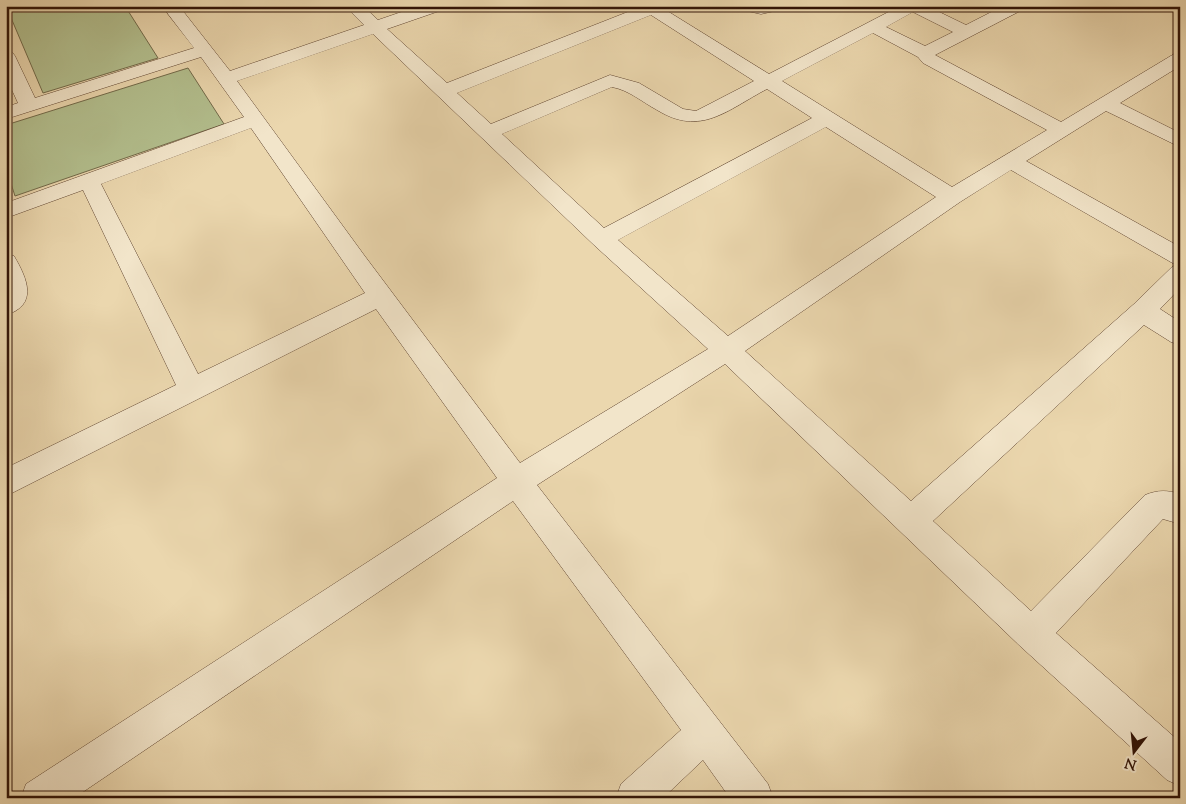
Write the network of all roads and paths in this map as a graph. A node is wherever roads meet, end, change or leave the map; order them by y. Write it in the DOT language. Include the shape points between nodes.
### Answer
graph roads {
  1 [pos="170,6"];
  2 [pos="353,6"];
  3 [pos="436,6"];
  4 [pos="749,6"];
  5 [pos="773,6"];
  6 [pos="913,6"];
  7 [pos="1016,6"];
  8 [pos="655,7"];
  9 [pos="376,27"];
  10 [pos="874,27"];
  11 [pos="965,31"];
  12 [pos="205,50"];
  13 [pos="925,52"];
  14 [pos="1180,58"];
  15 [pos="9,66"];
  16 [pos="228,78"];
  17 [pos="769,83"];
  18 [pos="444,91"];
  19 [pos="1104,103"];
  20 [pos="29,106"];
  21 [pos="6,113"];
  22 [pos="256,119"];
  23 [pos="825,119"];
  24 [pos="1061,130"];
  25 [pos="488,133"];
  26 [pos="1180,141"];
  27 [pos="1011,161"];
  28 [pos="89,180"];
  29 [pos="952,197"];
  30 [pos="6,211"];
  31 [pos="602,239"];
  32 [pos="1180,258"];
  33 [pos="6,262"];
  34 [pos="1180,274"];
  35 [pos="380,296"];
  36 [pos="6,306"];
  37 [pos="1143,311"];
  38 [pos="1180,335"];
  39 [pos="727,350"];
  40 [pos="192,390"];
  41 [pos="516,482"];
  42 [pos="6,483"];
  43 [pos="1180,510"];
  44 [pos="911,521"];
  45 [pos="1032,634"];
  46 [pos="705,733"];
  47 [pos="1180,767"];
  48 [pos="40,798"];
  49 [pos="635,798"];
  50 [pos="754,798"];
  1 -- 12 [label="street"];
  2 -- 9 [label="street"];
  3 -- 9 [label="street"];
  4 -- 5 [label="street" via="762,9"];
  6 -- 10 [label="street"];
  6 -- 11 [label="street"];
  7 -- 11 [label="street"];
  8 -- 17 [label="street"];
  8 -- 18 [label="street"];
  9 -- 16 [label="street"];
  9 -- 18 [label="street"];
  10 -- 13 [label="street"];
  10 -- 17 [label="street"];
  11 -- 13 [label="street"];
  12 -- 16 [label="street"];
  12 -- 20 [label="street"];
  13 -- 24 [label="street" via="929,59"];
  14 -- 19 [label="street"];
  15 -- 20 [label="street"];
  16 -- 22 [label="street"];
  17 -- 23 [label="street"];
  17 -- 25 [label="street" via="699,117 690,118 623,83 610,81"];
  18 -- 25 [label="street"];
  19 -- 24 [label="street"];
  19 -- 26 [label="street"];
  20 -- 21 [label="street"];
  22 -- 28 [label="street"];
  22 -- 35 [label="street"];
  23 -- 29 [label="street"];
  23 -- 31 [label="street"];
  24 -- 27 [label="street"];
  25 -- 31 [label="street"];
  27 -- 29 [label="street"];
  27 -- 32 [label="street"];
  28 -- 30 [label="street"];
  28 -- 40 [label="street"];
  29 -- 39 [label="street"];
  31 -- 39 [label="street"];
  33 -- 36 [label="street" via="17,292 14,301"];
  34 -- 37 [label="street"];
  35 -- 40 [label="street"];
  35 -- 41 [label="street"];
  37 -- 38 [label="street"];
  37 -- 44 [label="street"];
  39 -- 41 [label="street"];
  39 -- 44 [label="street"];
  40 -- 42 [label="street"];
  41 -- 46 [label="street"];
  41 -- 48 [label="street"];
  43 -- 45 [label="street" via="1171,505 1156,505"];
  44 -- 45 [label="street"];
  45 -- 47 [label="street"];
  46 -- 49 [label="street"];
  46 -- 50 [label="street"];
}
